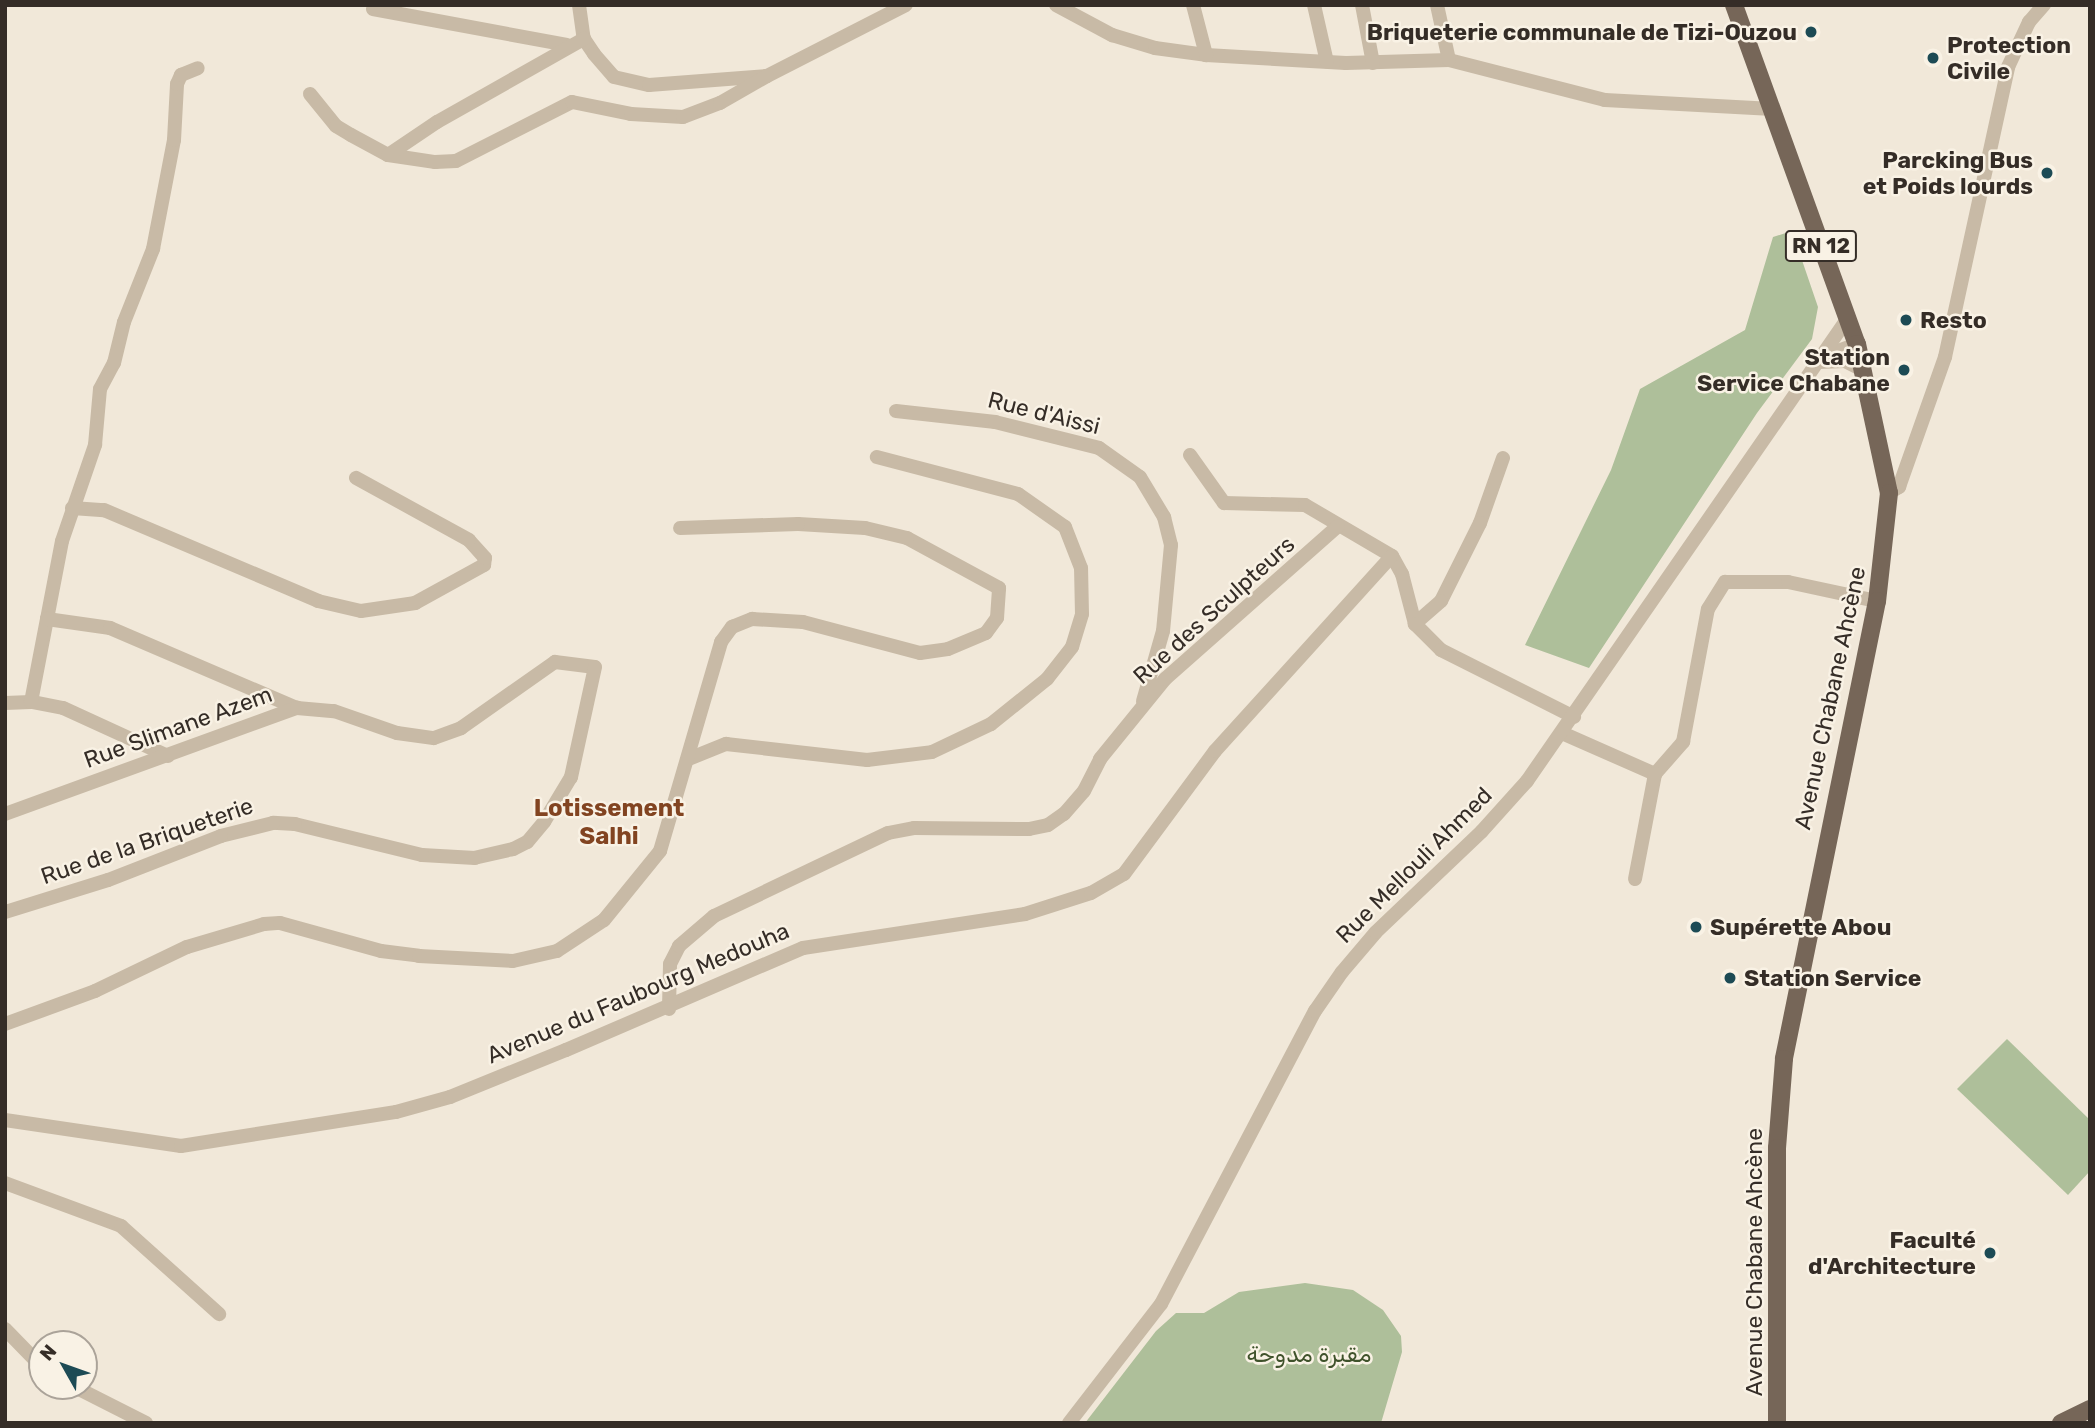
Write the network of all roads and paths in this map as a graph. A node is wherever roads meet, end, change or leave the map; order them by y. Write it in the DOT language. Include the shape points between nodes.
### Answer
graph roads {
  1 [pos="579,5"];
  2 [pos="906,5"];
  3 [pos="1056,5"];
  4 [pos="1193,5"];
  5 [pos="1314,5"];
  6 [pos="1362,5"];
  7 [pos="1437,5"];
  8 [pos="1734,5"];
  9 [pos="2044,5"];
  10 [pos="373,9"];
  11 [pos="584,39"];
  12 [pos="567,45"];
  13 [pos="1206,55"];
  14 [pos="1449,60"];
  15 [pos="1327,62"];
  16 [pos="1373,63"];
  17 [pos="198,68"];
  18 [pos="767,76"];
  19 [pos="310,94"];
  20 [pos="1773,108"];
  21 [pos="388,155"];
  22 [pos="1845,311"];
  23 [pos="1857,344"];
  24 [pos="1821,359"];
  25 [pos="1864,370"];
  26 [pos="896,411"];
  27 [pos="1190,455"];
  28 [pos="877,457"];
  29 [pos="1503,458"];
  30 [pos="356,478"];
  31 [pos="1889,493"];
  32 [pos="72,508"];
  33 [pos="1338,526"];
  34 [pos="680,528"];
  35 [pos="1392,556"];
  36 [pos="1877,601"];
  37 [pos="47,619"];
  38 [pos="1415,624"];
  39 [pos="595,667"];
  40 [pos="31,702"];
  41 [pos="5,704"];
  42 [pos="297,708"];
  43 [pos="1140,709"];
  44 [pos="1574,717"];
  45 [pos="1562,733"];
  46 [pos="168,756"];
  47 [pos="691,758"];
  48 [pos="1655,774"];
  49 [pos="5,814"];
  50 [pos="1634,879"];
  51 [pos="5,912"];
  52 [pos="669,1009"];
  53 [pos="5,1024"];
  54 [pos="5,1120"];
  55 [pos="5,1183"];
  56 [pos="219,1314"];
  57 [pos="5,1329"];
  58 [pos="28,1353"];
  59 [pos="98,1399"];
  60 [pos="2090,1409"];
  61 [pos="1777,1422"];
  62 [pos="146,1423"];
  63 [pos="1069,1423"];
  64 [pos="2060,1423"];
  1 -- 11 [label="street"];
  2 -- 18 [label="street"];
  3 -- 13 [label="street" via="1112,35 1155,48"];
  4 -- 13 [label="street"];
  5 -- 15 [label="street"];
  6 -- 16 [label="street"];
  7 -- 14 [label="street"];
  8 -- 20 [label="main road, Avenue Chabane Ahcène / RN 12"];
  9 -- 31 [label="street" via="2029,22 2008,67 1945,358 1899,487"];
  10 -- 12 [label="street"];
  11 -- 12 [label="street"];
  11 -- 18 [label="street" via="614,77 629,83"];
  12 -- 21 [label="street"];
  13 -- 15 [label="street"];
  14 -- 16 [label="street"];
  14 -- 20 [label="street" via="1605,100"];
  15 -- 16 [label="street"];
  17 -- 32 [label="street" via="181,75 177,84 174,140 153,249 124,322 114,363 100,389 94,445"];
  18 -- 21 [label="street" via="720,103 683,117 631,114 572,102 456,161"];
  19 -- 21 [label="street" via="336,126"];
  20 -- 22 [label="main road, Avenue Chabane Ahcène / RN 12"];
  22 -- 23 [label="main road, Avenue Chabane Ahcène / RN 12"];
  22 -- 24 [label="street, Rue Mellouli Ahmed"];
  23 -- 24 [label="street"];
  23 -- 25 [label="main road, Avenue Chabane Ahcène / RN 12"];
  24 -- 25 [label="street" via="1850,362"];
  24 -- 44 [label="street, Rue Mellouli Ahmed" via="1709,513"];
  25 -- 31 [label="main road, Avenue Chabane Ahcène / RN 12"];
  26 -- 43 [label="street, Rue d'Aissi" via="995,422 1099,448 1140,477 1164,517 1171,545 1171,574 1163,631"];
  27 -- 33 [label="street" via="1224,503 1305,505"];
  28 -- 47 [label="street" via="1018,494 1065,527 1082,568 1082,614 1072,647 1046,679 990,724 932,752 867,760 726,744"];
  29 -- 38 [label="street" via="1480,523 1441,601"];
  30 -- 32 [label="street" via="469,540 485,558 484,565 415,603 361,611 318,601 104,510"];
  31 -- 36 [label="main road, Avenue Chabane Ahcène / RN 12"];
  32 -- 37 [label="street"];
  33 -- 35 [label="street"];
  33 -- 43 [label="street, Rue des Sculpteurs" via="1165,679"];
  34 -- 47 [label="street" via="798,524 865,528 907,538 985,577 999,588 1000,604 986,633 948,649 920,653 803,622 752,619 732,626 721,642"];
  35 -- 38 [label="street" via="1402,574"];
  35 -- 52 [label="street, Avenue du Faubourg Medouha" via="1215,751 1139,856 1110,886 1025,914 803,948"];
  36 -- 48 [label="street" via="1788,582 1725,582 1708,610 1683,742"];
  36 -- 61 [label="main road, Avenue Chabane Ahcène / RN 12" via="1784,1059 1777,1148"];
  37 -- 40 [label="street"];
  37 -- 42 [label="street" via="110,628"];
  38 -- 44 [label="street" via="1441,650"];
  39 -- 42 [label="street, Rue Slimane Azem" via="555,662 461,728 435,738 397,733 334,711"];
  39 -- 51 [label="street, Rue de la Briqueterie" via="571,777 544,822 527,842 513,849 475,858 422,855 295,824 273,823 221,836 108,880"];
  40 -- 41 [label="street"];
  40 -- 46 [label="street" via="63,708"];
  42 -- 46 [label="street, Rue Slimane Azem"];
  43 -- 52 [label="street, Rue des Sculpteurs" via="1100,759 1075,802 1048,825 914,828 888,833 714,916 679,946 667,980"];
  44 -- 45 [label="street, Rue Mellouli Ahmed"];
  45 -- 48 [label="street"];
  45 -- 63 [label="street, Rue Mellouli Ahmed" via="1482,831 1376,932 1342,972 1295,1047 1161,1304"];
  46 -- 49 [label="street, Rue Slimane Azem"];
  47 -- 53 [label="street" via="668,835 650,866 604,920 557,951 513,961 419,956 264,924 187,947 95,991"];
  48 -- 50 [label="street"];
  52 -- 54 [label="street, Avenue du Faubourg Medouha" via="450,1097 396,1112 215,1143 149,1144"];
  55 -- 56 [label="street" via="121,1226"];
  57 -- 58 [label="street"];
  59 -- 62 [label="street"];
  60 -- 64 [label="main road"];
}
